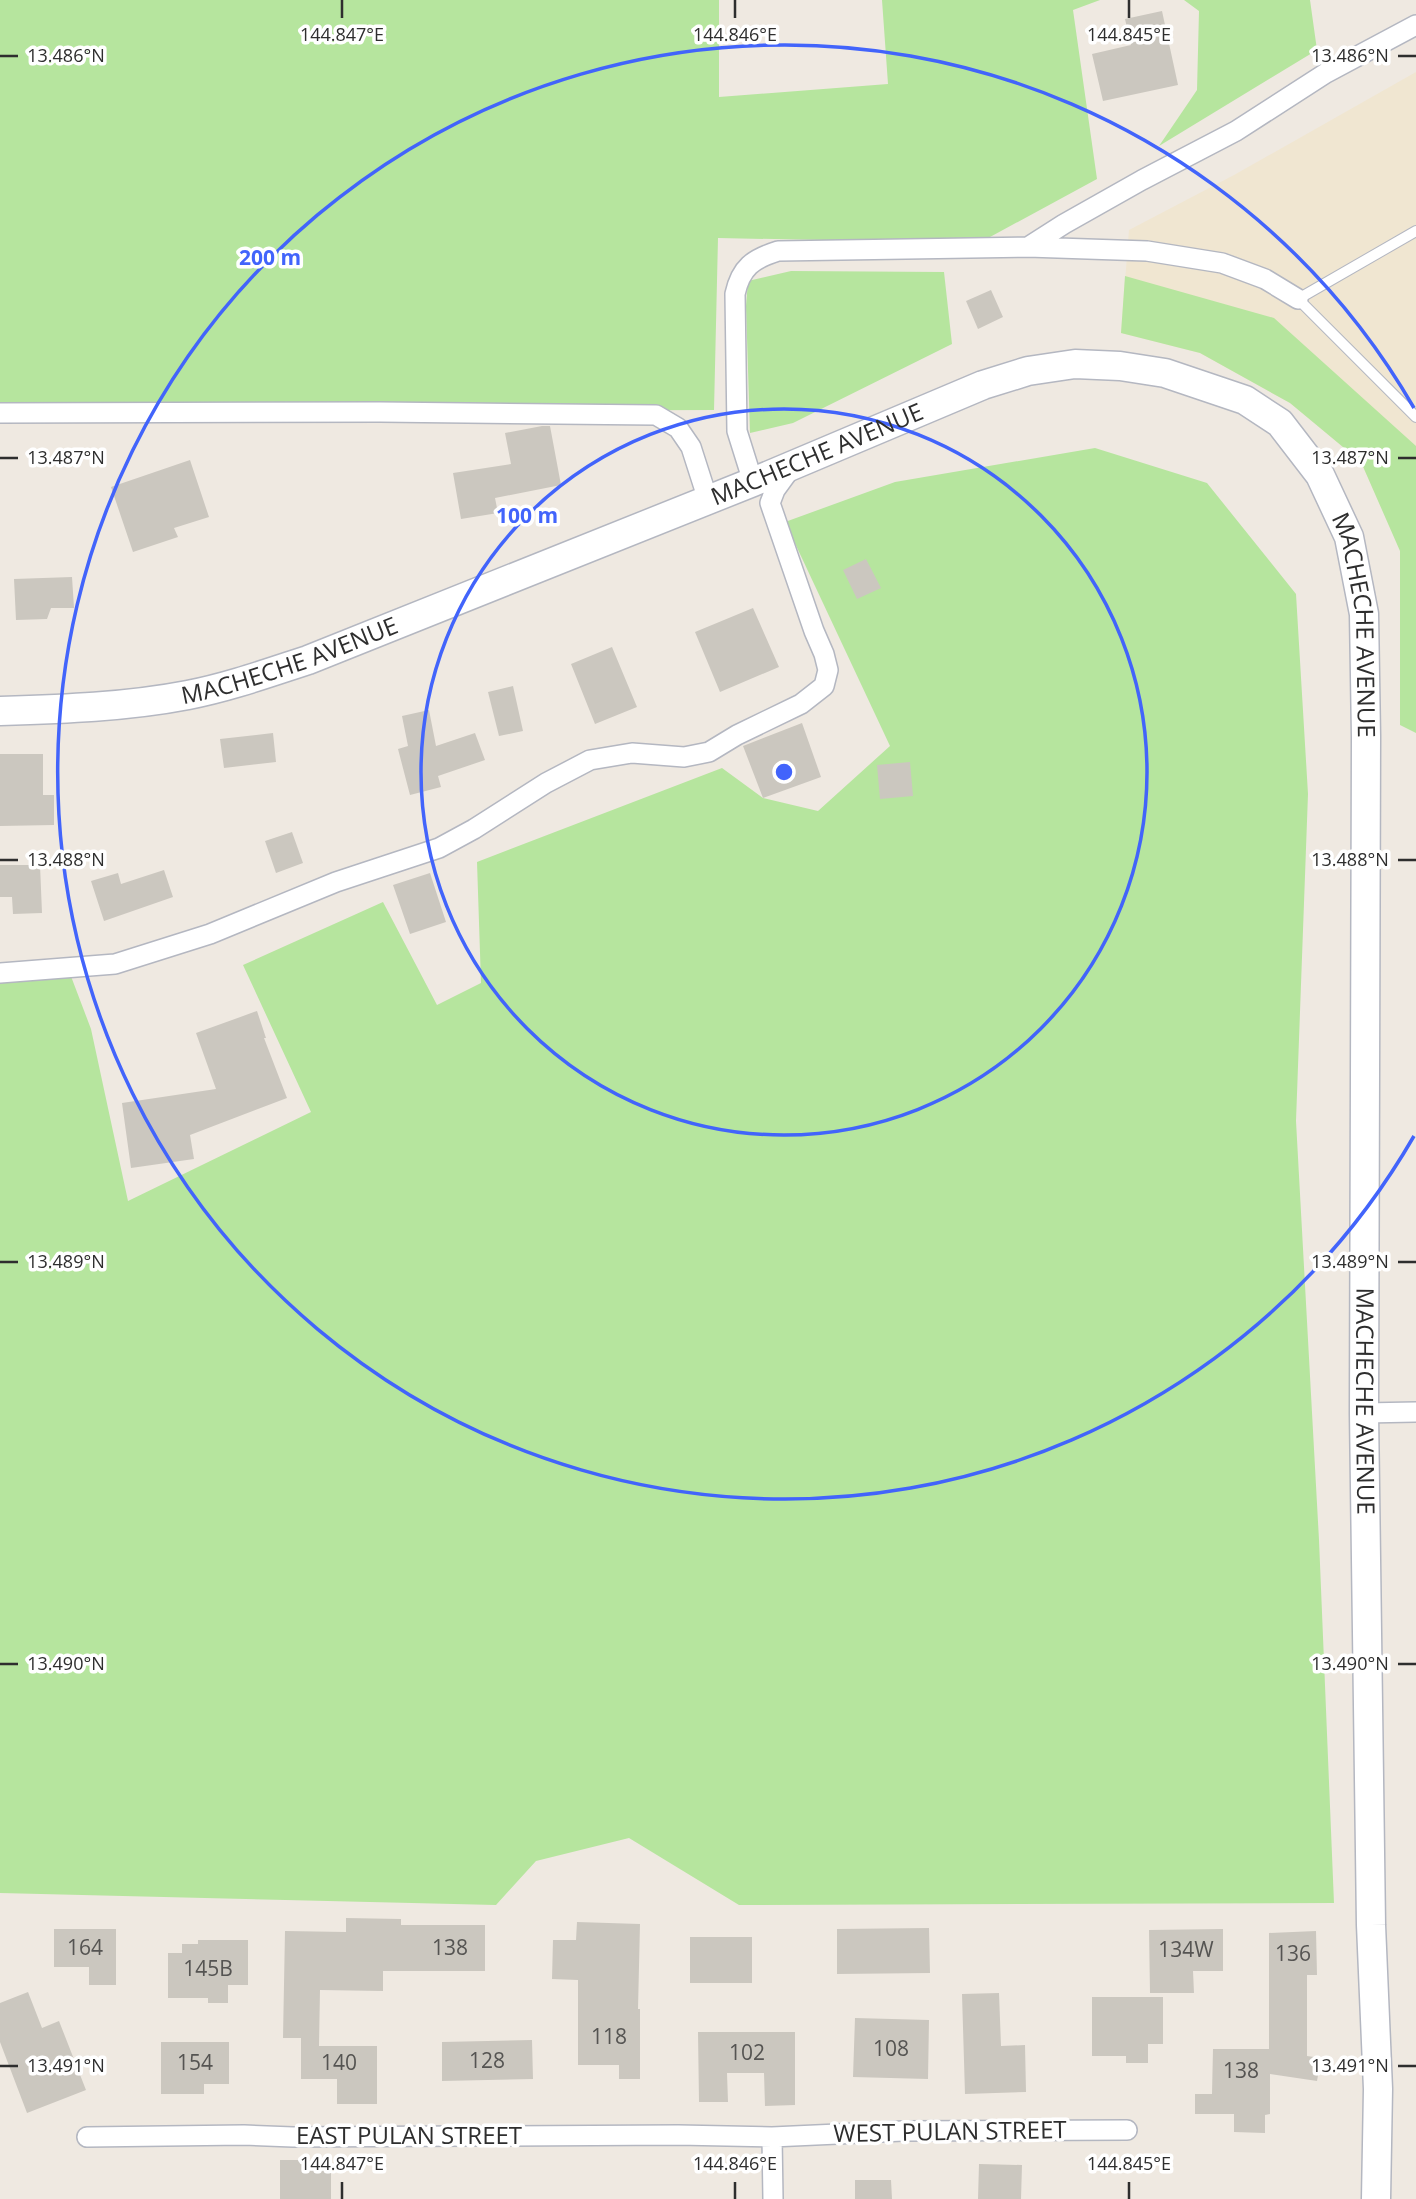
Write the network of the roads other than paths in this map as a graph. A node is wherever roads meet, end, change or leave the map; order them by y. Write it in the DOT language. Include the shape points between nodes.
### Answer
graph roads {
  1 [pos="1416,25"];
  2 [pos="1416,231"];
  3 [pos="1028,247"];
  4 [pos="1298,299"];
  5 [pos="0,413"];
  6 [pos="1416,417"];
  7 [pos="794,464"];
  8 [pos="753,482"];
  9 [pos="708,500"];
  10 [pos="0,711"];
  11 [pos="0,973"];
  12 [pos="1416,1412"];
  13 [pos="1364,1413"];
  14 [pos="1127,2130"];
  15 [pos="87,2137"];
  16 [pos="772,2137"];
  17 [pos="773,2199"];
  18 [pos="1376,2199"];
  1 -- 3 [label="street"];
  2 -- 4 [label="lane"];
  3 -- 4 [label="street" via="1147,251 1222,263 1265,279"];
  3 -- 8 [label="street" via="778,251 760,257 744,270 736,294 737,431"];
  4 -- 6 [label="lane"];
  5 -- 9 [label="street" via="656,415 678,428 691,447"];
  7 -- 8 [label="main road, MACHECHE AVENUE"];
  7 -- 11 [label="street" via="771,503 828,670 824,686 801,704 709,752 684,757 632,753 590,760 439,848 336,882 210,934 115,964"];
  7 -- 13 [label="main road, MACHECHE AVENUE" via="983,385 1028,371 1075,364 1165,373 1245,400 1280,424 1320,475 1349,537 1364,614"];
  8 -- 9 [label="main road, MACHECHE AVENUE"];
  9 -- 10 [label="main road, MACHECHE AVENUE" via="374,635 246,681 131,704"];
  12 -- 13 [label="street"];
  13 -- 18 [label="main road, MACHECHE AVENUE" via="1371,1925 1378,2089"];
  14 -- 16 [label="street, WEST PULAN STREET"];
  15 -- 16 [label="street, EAST PULAN STREET"];
  16 -- 17 [label="street"];
}
